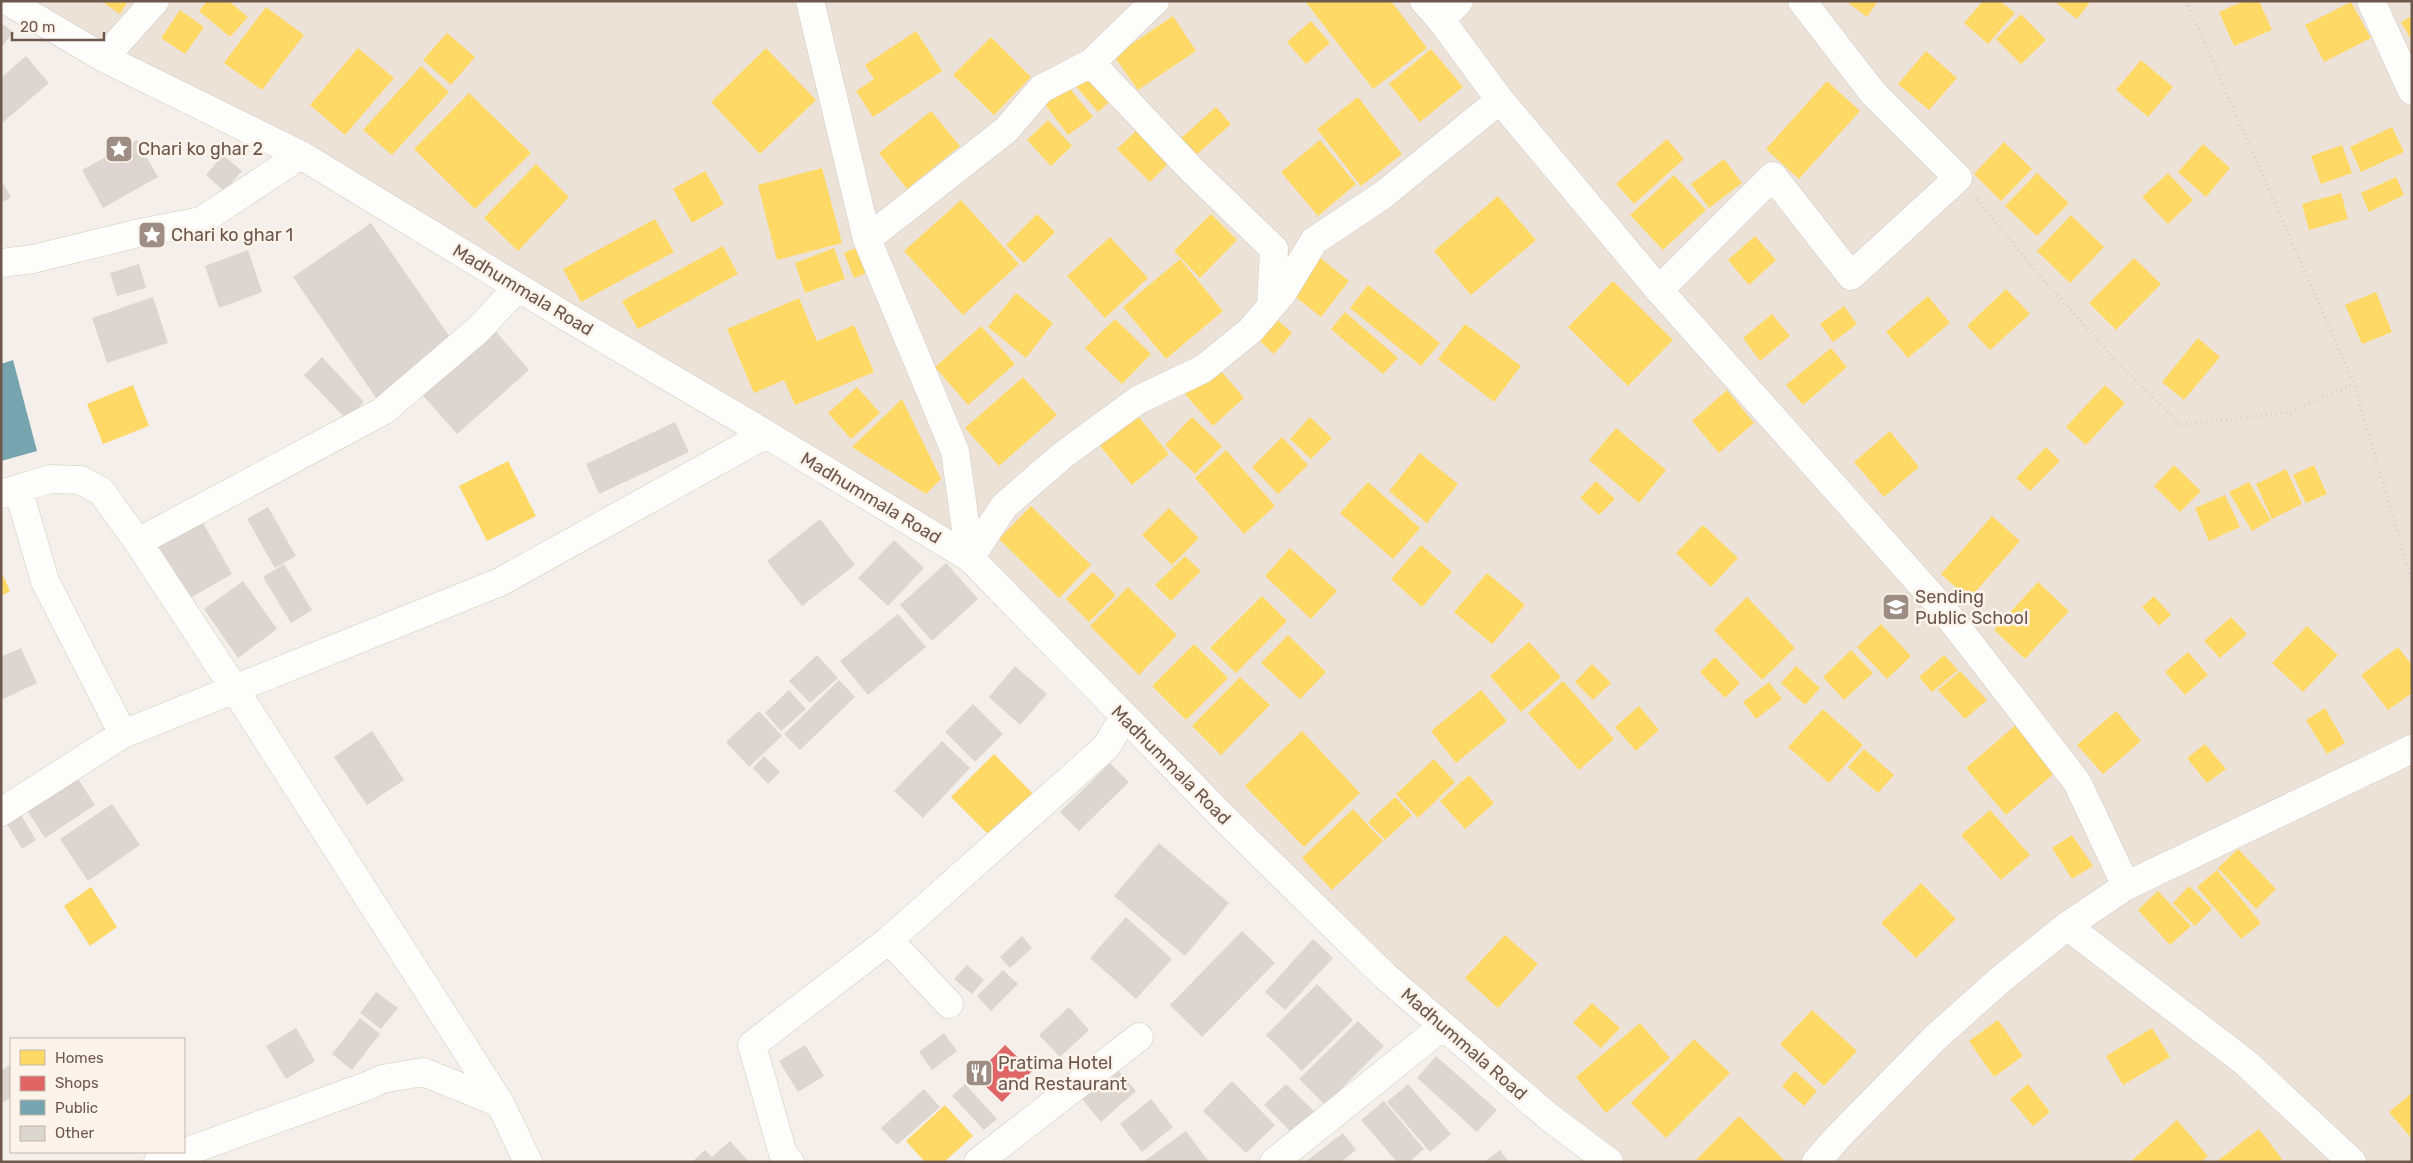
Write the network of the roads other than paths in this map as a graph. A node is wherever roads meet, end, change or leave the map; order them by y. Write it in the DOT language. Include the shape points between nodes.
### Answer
graph roads {
  1 [pos="7,1"];
  2 [pos="155,1"];
  3 [pos="810,1"];
  4 [pos="1155,1"];
  5 [pos="1802,1"];
  6 [pos="2371,1"];
  7 [pos="1442,8"];
  8 [pos="104,58"];
  9 [pos="1091,63"];
  10 [pos="2412,92"];
  11 [pos="1500,100"];
  12 [pos="302,155"];
  13 [pos="867,239"];
  14 [pos="1,263"];
  15 [pos="518,287"];
  16 [pos="1659,290"];
  17 [pos="1271,306"];
  18 [pos="766,434"];
  19 [pos="10,491"];
  20 [pos="138,542"];
  21 [pos="970,558"];
  22 [pos="234,688"];
  23 [pos="1124,717"];
  24 [pos="123,734"];
  25 [pos="2412,749"];
  26 [pos="1,812"];
  27 [pos="2126,886"];
  28 [pos="2067,926"];
  29 [pos="889,940"];
  30 [pos="950,1004"];
  31 [pos="1443,1026"];
  32 [pos="1139,1037"];
  33 [pos="500,1103"];
  34 [pos="185,1152"];
  35 [pos="183,1153"];
  36 [pos="158,1162"];
  37 [pos="528,1162"];
  38 [pos="790,1162"];
  39 [pos="978,1162"];
  40 [pos="1274,1162"];
  41 [pos="1609,1162"];
  42 [pos="1816,1162"];
  43 [pos="2352,1162"];
  1 -- 8 [label="street, Madhummala Road"];
  2 -- 8 [label="street"];
  3 -- 13 [label="street"];
  4 -- 9 [label="street"];
  5 -- 16 [label="street" via="1873,93 1958,178 1851,276 1773,176"];
  6 -- 10 [label="street"];
  7 -- 11 [label="street"];
  8 -- 12 [label="street, Madhummala Road"];
  9 -- 13 [label="street" via="1041,89 1006,130"];
  9 -- 17 [label="street" via="1192,170 1274,249"];
  11 -- 16 [label="street"];
  11 -- 17 [label="street" via="1383,195 1314,241"];
  12 -- 14 [label="street" via="201,221 33,259"];
  12 -- 15 [label="street, Madhummala Road"];
  13 -- 21 [label="street" via="955,451"];
  15 -- 18 [label="street, Madhummala Road"];
  15 -- 20 [label="street" via="479,329 383,411"];
  16 -- 27 [label="street" via="1943,608 2077,782"];
  17 -- 21 [label="street" via="1251,330 1203,369 1138,400 1063,455 1004,506"];
  18 -- 21 [label="street, Madhummala Road"];
  18 -- 22 [label="street" via="500,582"];
  19 -- 20 [label="street" via="50,480 80,480 101,491"];
  19 -- 24 [label="street" via="45,581"];
  20 -- 22 [label="street"];
  21 -- 23 [label="street, Madhummala Road"];
  22 -- 24 [label="street"];
  22 -- 33 [label="street"];
  23 -- 29 [label="street" via="1106,747"];
  23 -- 31 [label="street, Madhummala Road" via="1385,976"];
  24 -- 26 [label="street"];
  25 -- 27 [label="street"];
  27 -- 28 [label="street"];
  28 -- 42 [label="street" via="1936,1037"];
  28 -- 43 [label="street" via="2246,1063"];
  29 -- 30 [label="street"];
  29 -- 38 [label="street" via="752,1045 783,1154"];
  31 -- 40 [label="street"];
  31 -- 41 [label="street, Madhummala Road" via="1549,1117"];
  32 -- 39 [label="street"];
  33 -- 34 [label="street" via="424,1072 382,1079"];
  33 -- 37 [label="street"];
  35 -- 36 [label="street"];
}
